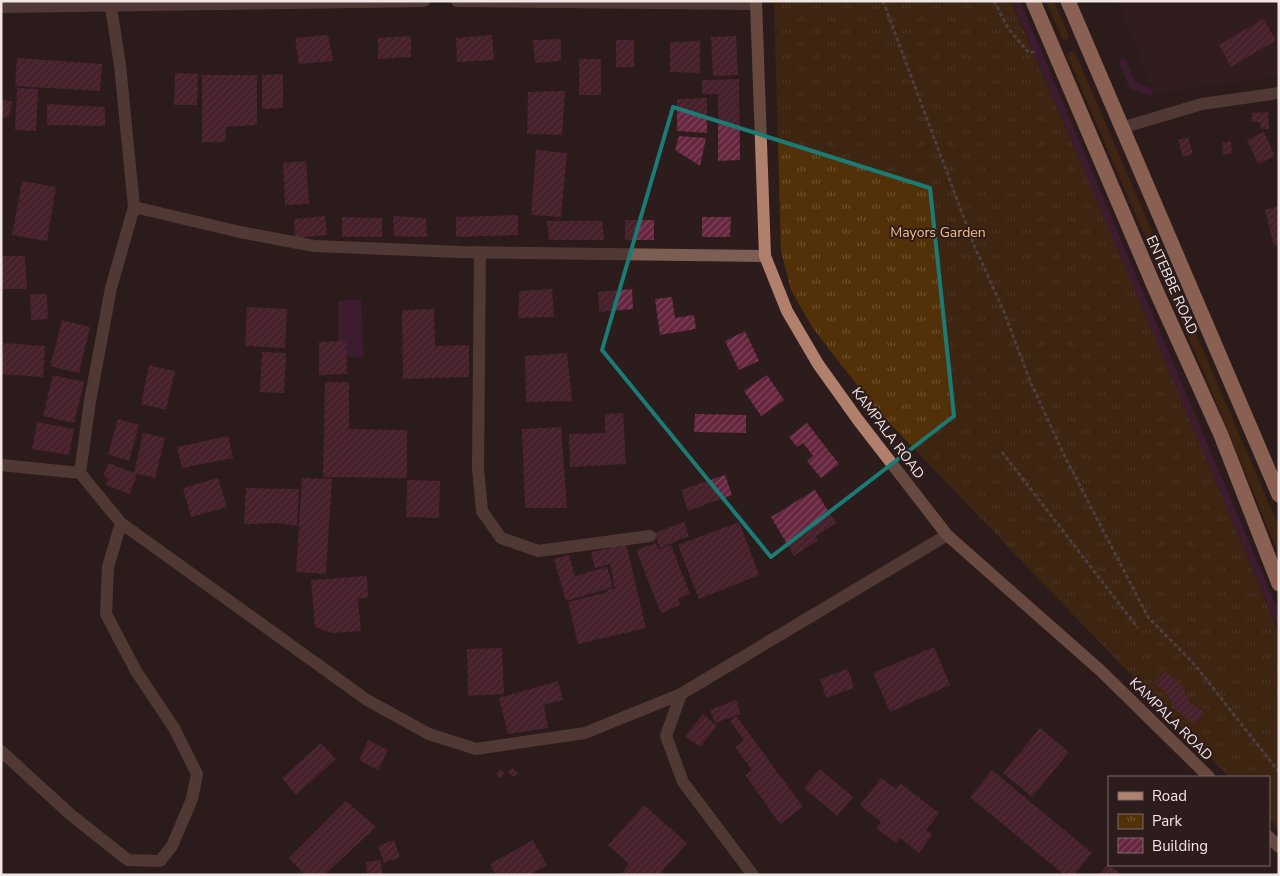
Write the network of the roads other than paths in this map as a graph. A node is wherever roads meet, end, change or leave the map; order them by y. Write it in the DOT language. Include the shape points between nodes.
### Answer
graph roads {
  1 [pos="424,1"];
  2 [pos="457,1"];
  3 [pos="1033,1"];
  4 [pos="1068,1"];
  5 [pos="756,3"];
  6 [pos="110,4"];
  7 [pos="1,7"];
  8 [pos="1279,93"];
  9 [pos="1122,128"];
  10 [pos="134,207"];
  11 [pos="480,252"];
  12 [pos="765,256"];
  13 [pos="1,465"];
  14 [pos="80,473"];
  15 [pos="1279,495"];
  16 [pos="121,523"];
  17 [pos="947,535"];
  18 [pos="650,536"];
  19 [pos="1279,584"];
  20 [pos="681,694"];
  21 [pos="1,751"];
  22 [pos="1208,776"];
  23 [pos="1270,838"];
  24 [pos="1279,847"];
  25 [pos="753,875"];
  1 -- 6 [label="street"];
  2 -- 5 [label="street"];
  3 -- 19 [label="highway, ENTEBBE ROAD" via="1220,435"];
  4 -- 9 [label="highway, ENTEBBE ROAD"];
  5 -- 12 [label="main road, KAMPALA ROAD"];
  6 -- 7 [label="street"];
  6 -- 10 [label="street" via="120,65"];
  8 -- 9 [label="street" via="1202,104"];
  9 -- 15 [label="highway, ENTEBBE ROAD"];
  10 -- 11 [label="street" via="314,246"];
  10 -- 14 [label="street" via="111,288"];
  11 -- 12 [label="street"];
  11 -- 18 [label="street" via="478,468 482,511 501,538 538,550"];
  12 -- 17 [label="main road, KAMPALA ROAD" via="787,311 818,364"];
  13 -- 14 [label="street"];
  14 -- 16 [label="street"];
  16 -- 20 [label="street" via="367,700 429,734 476,749 585,733"];
  16 -- 21 [label="street" via="108,567 106,614 136,670 174,728 197,774 192,799 172,846 160,861 128,860"];
  17 -- 20 [label="street"];
  17 -- 22 [label="main road, KAMPALA ROAD" via="1101,671"];
  20 -- 25 [label="street" via="666,736 683,782"];
  23 -- 24 [label="main road"];
}
